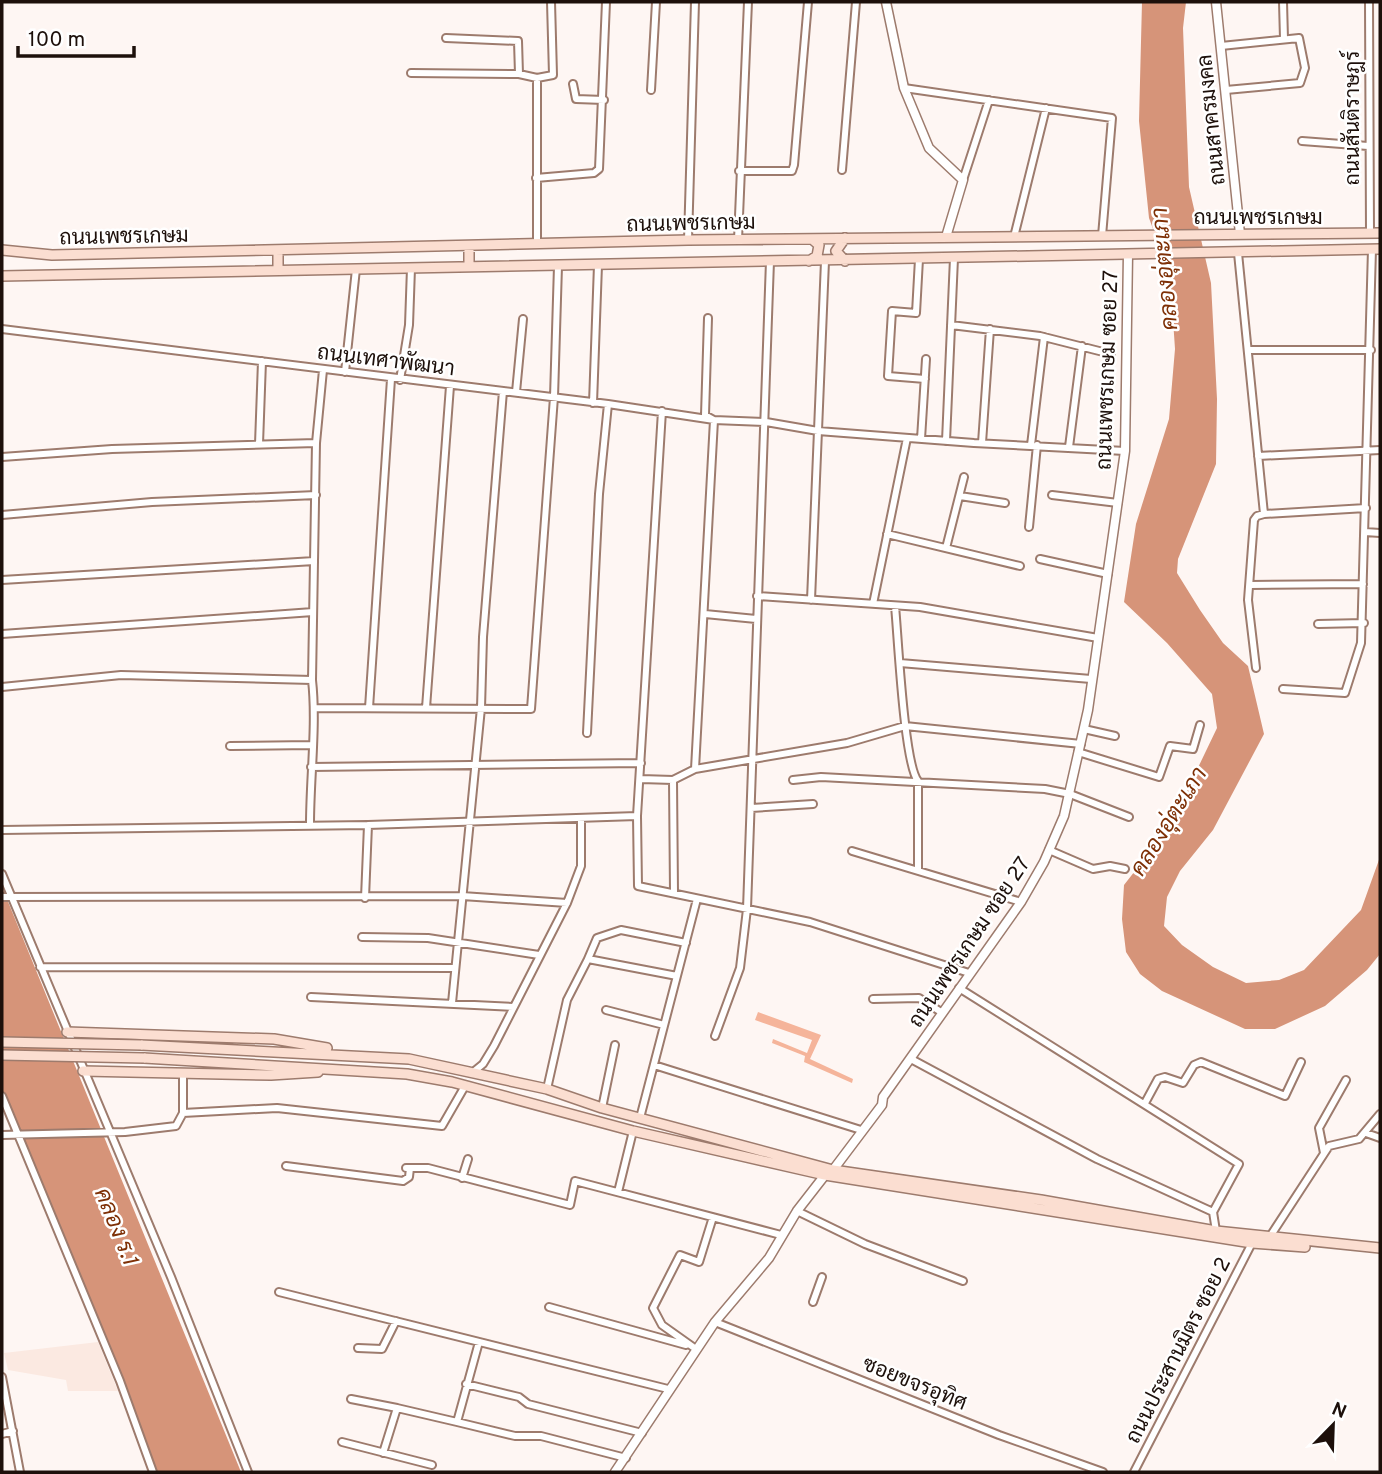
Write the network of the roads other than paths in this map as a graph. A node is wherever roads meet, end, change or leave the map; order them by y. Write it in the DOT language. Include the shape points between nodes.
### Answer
graph roads {
  1 [pos="551,2"];
  2 [pos="606,2"];
  3 [pos="656,2"];
  4 [pos="695,2"];
  5 [pos="748,2"];
  6 [pos="808,2"];
  7 [pos="856,2"];
  8 [pos="886,2"];
  9 [pos="1216,2"];
  10 [pos="1283,2"];
  11 [pos="1369,2"];
  12 [pos="446,38"];
  13 [pos="1284,39"];
  14 [pos="1221,46"];
  15 [pos="411,73"];
  16 [pos="519,74"];
  17 [pos="537,78"];
  18 [pos="573,84"];
  19 [pos="904,88"];
  20 [pos="651,90"];
  21 [pos="1226,90"];
  22 [pos="604,100"];
  23 [pos="989,100"];
  24 [pos="1046,108"];
  25 [pos="1302,141"];
  26 [pos="1368,146"];
  27 [pos="842,170"];
  28 [pos="739,171"];
  29 [pos="536,178"];
  30 [pos="963,180"];
  31 [pos="1380,233"];
  32 [pos="1240,234"];
  33 [pos="1370,234"];
  34 [pos="1102,236"];
  35 [pos="946,237"];
  36 [pos="1014,237"];
  37 [pos="810,238"];
  38 [pos="845,238"];
  39 [pos="688,240"];
  40 [pos="738,240"];
  41 [pos="537,244"];
  42 [pos="469,246"];
  43 [pos="1376,249"];
  44 [pos="2,250"];
  45 [pos="278,250"];
  46 [pos="1238,253"];
  47 [pos="1132,255"];
  48 [pos="954,258"];
  49 [pos="919,259"];
  50 [pos="771,261"];
  51 [pos="809,261"];
  52 [pos="825,261"];
  53 [pos="845,261"];
  54 [pos="598,265"];
  55 [pos="558,266"];
  56 [pos="469,267"];
  57 [pos="411,268"];
  58 [pos="356,269"];
  59 [pos="278,270"];
  60 [pos="2,276"];
  61 [pos="523,318"];
  62 [pos="708,318"];
  63 [pos="951,325"];
  64 [pos="2,329"];
  65 [pos="990,330"];
  66 [pos="1044,337"];
  67 [pos="1082,346"];
  68 [pos="1248,350"];
  69 [pos="1371,350"];
  70 [pos="1111,354"];
  71 [pos="926,359"];
  72 [pos="262,361"];
  73 [pos="323,370"];
  74 [pos="345,372"];
  75 [pos="391,379"];
  76 [pos="925,379"];
  77 [pos="400,380"];
  78 [pos="450,386"];
  79 [pos="503,391"];
  80 [pos="516,392"];
  81 [pos="554,397"];
  82 [pos="593,402"];
  83 [pos="607,404"];
  84 [pos="662,411"];
  85 [pos="715,420"];
  86 [pos="766,422"];
  87 [pos="818,431"];
  88 [pos="907,438"];
  89 [pos="921,439"];
  90 [pos="946,441"];
  91 [pos="316,443"];
  92 [pos="982,443"];
  93 [pos="259,444"];
  94 [pos="1034,445"];
  95 [pos="1069,447"];
  96 [pos="1380,450"];
  97 [pos="1369,451"];
  98 [pos="1125,452"];
  99 [pos="1258,456"];
  100 [pos="2,457"];
  101 [pos="964,477"];
  102 [pos="316,495"];
  103 [pos="1052,495"];
  104 [pos="960,496"];
  105 [pos="1005,503"];
  106 [pos="1118,503"];
  107 [pos="1366,508"];
  108 [pos="1264,514"];
  109 [pos="2,516"];
  110 [pos="1029,527"];
  111 [pos="1365,532"];
  112 [pos="1380,533"];
  113 [pos="887,534"];
  114 [pos="946,548"];
  115 [pos="1040,559"];
  116 [pos="314,561"];
  117 [pos="1020,566"];
  118 [pos="1108,574"];
  119 [pos="2,580"];
  120 [pos="1363,584"];
  121 [pos="1251,585"];
  122 [pos="757,596"];
  123 [pos="811,600"];
  124 [pos="873,604"];
  125 [pos="895,606"];
  126 [pos="313,612"];
  127 [pos="705,614"];
  128 [pos="756,619"];
  129 [pos="1364,623"];
  130 [pos="1318,624"];
  131 [pos="2,634"];
  132 [pos="1098,638"];
  133 [pos="900,663"];
  134 [pos="1256,668"];
  135 [pos="1091,679"];
  136 [pos="312,680"];
  137 [pos="2,687"];
  138 [pos="1283,689"];
  139 [pos="315,708"];
  140 [pos="369,708"];
  141 [pos="426,708"];
  142 [pos="481,708"];
  143 [pos="1200,725"];
  144 [pos="905,726"];
  145 [pos="1084,729"];
  146 [pos="587,733"];
  147 [pos="1115,736"];
  148 [pos="311,745"];
  149 [pos="230,746"];
  150 [pos="1080,748"];
  151 [pos="752,760"];
  152 [pos="641,763"];
  153 [pos="474,766"];
  154 [pos="311,767"];
  155 [pos="695,769"];
  156 [pos="641,779"];
  157 [pos="673,780"];
  158 [pos="793,780"];
  159 [pos="918,781"];
  160 [pos="1070,793"];
  161 [pos="813,804"];
  162 [pos="751,808"];
  163 [pos="637,816"];
  164 [pos="1129,817"];
  165 [pos="581,818"];
  166 [pos="470,820"];
  167 [pos="310,824"];
  168 [pos="368,825"];
  169 [pos="2,830"];
  170 [pos="1049,850"];
  171 [pos="852,851"];
  172 [pos="918,869"];
  173 [pos="1125,869"];
  174 [pos="2,874"];
  175 [pos="674,892"];
  176 [pos="462,896"];
  177 [pos="2,897"];
  178 [pos="13,897"];
  179 [pos="365,898"];
  180 [pos="697,899"];
  181 [pos="1021,902"];
  182 [pos="567,903"];
  183 [pos="747,909"];
  184 [pos="362,937"];
  185 [pos="457,941"];
  186 [pos="685,943"];
  187 [pos="539,955"];
  188 [pos="588,959"];
  189 [pos="40,967"];
  190 [pos="453,968"];
  191 [pos="970,973"];
  192 [pos="677,976"];
  193 [pos="959,988"];
  194 [pos="311,997"];
  195 [pos="873,999"];
  196 [pos="452,1003"];
  197 [pos="513,1007"];
  198 [pos="606,1010"];
  199 [pos="941,1012"];
  200 [pos="664,1025"];
  201 [pos="67,1032"];
  202 [pos="715,1036"];
  203 [pos="2,1042"];
  204 [pos="615,1045"];
  205 [pos="2,1055"];
  206 [pos="368,1055"];
  207 [pos="911,1059"];
  208 [pos="1301,1062"];
  209 [pos="653,1065"];
  210 [pos="365,1069"];
  211 [pos="83,1071"];
  212 [pos="183,1073"];
  213 [pos="472,1073"];
  214 [pos="1346,1080"];
  215 [pos="465,1086"];
  216 [pos="547,1089"];
  217 [pos="2,1096"];
  218 [pos="1144,1103"];
  219 [pos="602,1108"];
  220 [pos="183,1113"];
  221 [pos="1380,1114"];
  222 [pos="640,1118"];
  223 [pos="861,1130"];
  224 [pos="633,1131"];
  225 [pos="110,1132"];
  226 [pos="1367,1133"];
  227 [pos="17,1134"];
  228 [pos="2,1135"];
  229 [pos="1380,1138"];
  230 [pos="1324,1153"];
  231 [pos="468,1159"];
  232 [pos="286,1166"];
  233 [pos="829,1173"];
  234 [pos="462,1178"];
  235 [pos="618,1192"];
  236 [pos="797,1211"];
  237 [pos="1213,1212"];
  238 [pos="713,1217"];
  239 [pos="1179,1228"];
  240 [pos="1216,1231"];
  241 [pos="781,1236"];
  242 [pos="1269,1238"];
  243 [pos="1252,1243"];
  244 [pos="1380,1251"];
  245 [pos="822,1277"];
  246 [pos="963,1281"];
  247 [pos="279,1292"];
  248 [pos="813,1302"];
  249 [pos="550,1307"];
  250 [pos="396,1321"];
  251 [pos="715,1322"];
  252 [pos="479,1342"];
  253 [pos="358,1348"];
  254 [pos="696,1349"];
  255 [pos="2,1377"];
  256 [pos="466,1384"];
  257 [pos="668,1389"];
  258 [pos="351,1399"];
  259 [pos="397,1408"];
  260 [pos="457,1422"];
  261 [pos="13,1432"];
  262 [pos="642,1433"];
  263 [pos="2,1434"];
  264 [pos="342,1442"];
  265 [pos="383,1452"];
  266 [pos="626,1458"];
  267 [pos="432,1465"];
  268 [pos="20,1472"];
  269 [pos="153,1472"];
  270 [pos="248,1472"];
  271 [pos="615,1472"];
  272 [pos="1104,1472"];
  273 [pos="1134,1472"];
  1 -- 17 [label="street" via="553,75"];
  2 -- 22 [label="street"];
  3 -- 20 [label="street"];
  4 -- 39 [label="street"];
  5 -- 28 [label="street"];
  6 -- 28 [label="street" via="792,170"];
  7 -- 27 [label="street"];
  8 -- 19 [label="street"];
  9 -- 14 [label="street, ถนนสาครมงคล"];
  10 -- 13 [label="street"];
  11 -- 26 [label="street, ถนนสันติราษฎร์"];
  12 -- 16 [label="street" via="518,41"];
  13 -- 14 [label="street"];
  13 -- 21 [label="street" via="1298,38 1305,68 1300,83"];
  14 -- 21 [label="street, ถนนสาครมงคล"];
  15 -- 16 [label="street"];
  16 -- 17 [label="street"];
  17 -- 29 [label="street"];
  18 -- 22 [label="street" via="576,99"];
  19 -- 23 [label="street"];
  19 -- 30 [label="street" via="929,148"];
  21 -- 32 [label="street, ถนนสาครมงคล"];
  22 -- 29 [label="street" via="597,172"];
  23 -- 24 [label="street"];
  23 -- 30 [label="street"];
  24 -- 34 [label="street" via="1112,118"];
  24 -- 36 [label="street"];
  25 -- 26 [label="street"];
  26 -- 33 [label="street, ถนนสันติราษฎร์"];
  28 -- 40 [label="street"];
  29 -- 41 [label="street"];
  30 -- 35 [label="street"];
  31 -- 33 [label="main road, ถนนเพชรเกษม"];
  32 -- 33 [label="main road, ถนนเพชรเกษม"];
  32 -- 34 [label="main road, ถนนเพชรเกษม"];
  34 -- 36 [label="main road, ถนนเพชรเกษม"];
  35 -- 36 [label="main road, ถนนเพชรเกษม"];
  35 -- 38 [label="main road, ถนนเพชรเกษม"];
  37 -- 38 [label="main road, ถนนเพชรเกษม"];
  37 -- 40 [label="main road, ถนนเพชรเกษม"];
  37 -- 51 [label="main road" via="819,245 817,256"];
  38 -- 53 [label="main road" via="835,251"];
  39 -- 40 [label="main road, ถนนเพชรเกษม"];
  39 -- 41 [label="main road, ถนนเพชรเกษม"];
  41 -- 42 [label="main road, ถนนเพชรเกษม"];
  42 -- 45 [label="main road, ถนนเพชรเกษม"];
  42 -- 56 [label="main road"];
  43 -- 46 [label="main road, ถนนเพชรเกษม"];
  43 -- 69 [label="street"];
  44 -- 45 [label="main road, ถนนเพชรเกษม" via="52,255"];
  45 -- 59 [label="main road"];
  46 -- 47 [label="main road, ถนนเพชรเกษม"];
  46 -- 68 [label="street"];
  47 -- 48 [label="main road, ถนนเพชรเกษม"];
  47 -- 98 [label="street, ถนนเพชรเกษม ซอย 27"];
  48 -- 49 [label="main road, ถนนเพชรเกษม"];
  48 -- 63 [label="street"];
  49 -- 53 [label="main road, ถนนเพชรเกษม"];
  49 -- 76 [label="street" via="916,313 892,311 888,376"];
  50 -- 51 [label="main road, ถนนเพชรเกษม"];
  50 -- 54 [label="main road, ถนนเพชรเกษม"];
  50 -- 86 [label="street"];
  51 -- 52 [label="main road, ถนนเพชรเกษม"];
  52 -- 53 [label="main road, ถนนเพชรเกษม"];
  52 -- 87 [label="street"];
  54 -- 55 [label="main road, ถนนเพชรเกษม"];
  54 -- 82 [label="street"];
  55 -- 56 [label="main road, ถนนเพชรเกษม"];
  55 -- 81 [label="street"];
  56 -- 57 [label="main road, ถนนเพชรเกษม"];
  57 -- 58 [label="main road, ถนนเพชรเกษม"];
  57 -- 77 [label="street"];
  58 -- 59 [label="main road, ถนนเพชรเกษม"];
  58 -- 74 [label="street"];
  59 -- 60 [label="main road, ถนนเพชรเกษม"];
  61 -- 80 [label="street"];
  62 -- 85 [label="street" via="705,415"];
  63 -- 65 [label="street"];
  63 -- 90 [label="street"];
  64 -- 72 [label="street, ถนนเทศาพัฒนา"];
  65 -- 66 [label="street"];
  65 -- 92 [label="street"];
  66 -- 67 [label="street"];
  66 -- 94 [label="street"];
  67 -- 70 [label="street"];
  67 -- 95 [label="street"];
  68 -- 69 [label="street"];
  68 -- 99 [label="street"];
  69 -- 97 [label="street"];
  71 -- 76 [label="street"];
  72 -- 73 [label="street, ถนนเทศาพัฒนา"];
  72 -- 93 [label="street"];
  73 -- 74 [label="street, ถนนเทศาพัฒนา"];
  73 -- 91 [label="street"];
  74 -- 75 [label="street, ถนนเทศาพัฒนา"];
  75 -- 77 [label="street, ถนนเทศาพัฒนา"];
  75 -- 140 [label="street"];
  76 -- 89 [label="street"];
  77 -- 78 [label="street, ถนนเทศาพัฒนา"];
  78 -- 79 [label="street, ถนนเทศาพัฒนา"];
  78 -- 141 [label="street"];
  79 -- 80 [label="street, ถนนเทศาพัฒนา"];
  79 -- 142 [label="street"];
  80 -- 81 [label="street, ถนนเทศาพัฒนา"];
  81 -- 82 [label="street, ถนนเทศาพัฒนา"];
  81 -- 142 [label="street" via="531,709"];
  82 -- 83 [label="street, ถนนเทศาพัฒนา"];
  83 -- 84 [label="street, ถนนเทศาพัฒนา"];
  83 -- 146 [label="street"];
  84 -- 85 [label="street, ถนนเทศาพัฒนา"];
  84 -- 152 [label="street"];
  85 -- 86 [label="street, ถนนเทศาพัฒนา"];
  85 -- 127 [label="street"];
  86 -- 87 [label="street, ถนนเทศาพัฒนา"];
  86 -- 122 [label="street"];
  87 -- 88 [label="street, ถนนเทศาพัฒนา"];
  87 -- 123 [label="street"];
  88 -- 89 [label="street, ถนนเทศาพัฒนา"];
  88 -- 113 [label="street"];
  89 -- 90 [label="street, ถนนเทศาพัฒนา"];
  90 -- 92 [label="street, ถนนเทศาพัฒนา"];
  91 -- 93 [label="street"];
  91 -- 102 [label="street"];
  92 -- 94 [label="street, ถนนเทศาพัฒนา"];
  93 -- 100 [label="street"];
  94 -- 95 [label="street, ถนนเทศาพัฒนา"];
  94 -- 110 [label="street"];
  95 -- 98 [label="street, ถนนเทศาพัฒนา"];
  96 -- 97 [label="street"];
  97 -- 99 [label="street"];
  97 -- 107 [label="street"];
  98 -- 106 [label="street, ถนนเพชรเกษม ซอย 27"];
  99 -- 108 [label="street"];
  101 -- 104 [label="street"];
  102 -- 109 [label="street" via="152,502"];
  102 -- 116 [label="street"];
  103 -- 106 [label="street"];
  104 -- 105 [label="street"];
  104 -- 114 [label="street"];
  106 -- 118 [label="street, ถนนเพชรเกษม ซอย 27"];
  107 -- 108 [label="street"];
  107 -- 111 [label="street"];
  108 -- 121 [label="street" via="1254,520"];
  111 -- 112 [label="street"];
  111 -- 120 [label="street"];
  113 -- 114 [label="street"];
  113 -- 124 [label="street"];
  114 -- 117 [label="street"];
  115 -- 118 [label="street"];
  116 -- 119 [label="street"];
  116 -- 126 [label="street"];
  118 -- 132 [label="street, ถนนเพชรเกษม ซอย 27"];
  120 -- 121 [label="street"];
  120 -- 129 [label="street"];
  121 -- 134 [label="street" via="1248,618"];
  122 -- 123 [label="street"];
  122 -- 128 [label="street"];
  123 -- 124 [label="street"];
  124 -- 125 [label="street"];
  125 -- 132 [label="street"];
  125 -- 133 [label="street"];
  126 -- 131 [label="street"];
  126 -- 136 [label="street"];
  127 -- 128 [label="street"];
  127 -- 155 [label="street"];
  128 -- 151 [label="street"];
  129 -- 130 [label="street"];
  129 -- 138 [label="street" via="1345,693"];
  132 -- 135 [label="street, ถนนเพชรเกษม ซอย 27"];
  133 -- 135 [label="street"];
  133 -- 144 [label="street"];
  135 -- 145 [label="street, ถนนเพชรเกษม ซอย 27"];
  136 -- 137 [label="street" via="121,675"];
  136 -- 139 [label="street"];
  139 -- 140 [label="street"];
  139 -- 148 [label="street"];
  140 -- 141 [label="street"];
  141 -- 142 [label="street"];
  142 -- 153 [label="street"];
  143 -- 150 [label="street" via="1193,749 1168,748 1159,777"];
  144 -- 150 [label="street"];
  144 -- 151 [label="street" via="848,743"];
  144 -- 159 [label="street" via="912,774"];
  145 -- 147 [label="street"];
  145 -- 150 [label="street, ถนนเพชรเกษม ซอย 27"];
  148 -- 149 [label="street"];
  148 -- 154 [label="street"];
  150 -- 160 [label="street, ถนนเพชรเกษม ซอย 27"];
  151 -- 155 [label="street"];
  151 -- 162 [label="street"];
  152 -- 153 [label="street"];
  152 -- 156 [label="street"];
  153 -- 154 [label="street"];
  153 -- 166 [label="street"];
  154 -- 167 [label="street"];
  155 -- 157 [label="street"];
  156 -- 157 [label="street"];
  156 -- 163 [label="street"];
  157 -- 175 [label="street"];
  158 -- 159 [label="street"];
  159 -- 160 [label="street"];
  159 -- 172 [label="street"];
  160 -- 164 [label="street"];
  160 -- 170 [label="street, ถนนเพชรเกษม ซอย 27"];
  161 -- 162 [label="street"];
  162 -- 183 [label="street"];
  163 -- 165 [label="street"];
  163 -- 175 [label="street" via="638,886"];
  165 -- 166 [label="street"];
  165 -- 182 [label="street" via="581,866"];
  166 -- 168 [label="street"];
  166 -- 176 [label="street"];
  167 -- 168 [label="street"];
  167 -- 169 [label="street"];
  168 -- 179 [label="street"];
  170 -- 173 [label="street" via="1093,869"];
  170 -- 181 [label="street, ถนนเพชรเกษม ซอย 27"];
  171 -- 172 [label="street"];
  172 -- 181 [label="street"];
  174 -- 178 [label="street"];
  175 -- 180 [label="street"];
  176 -- 179 [label="street"];
  176 -- 182 [label="street"];
  176 -- 185 [label="street"];
  177 -- 178 [label="street"];
  178 -- 179 [label="street"];
  178 -- 189 [label="street"];
  180 -- 183 [label="street"];
  180 -- 186 [label="street"];
  181 -- 191 [label="street, ถนนเพชรเกษม ซอย 27"];
  182 -- 187 [label="street"];
  183 -- 191 [label="street" via="810,922"];
  183 -- 202 [label="street" via="740,968"];
  184 -- 185 [label="street"];
  185 -- 187 [label="street"];
  185 -- 190 [label="street"];
  186 -- 188 [label="street" via="621,930 597,938"];
  186 -- 192 [label="street"];
  187 -- 197 [label="street"];
  188 -- 192 [label="street"];
  188 -- 216 [label="street" via="568,1000"];
  189 -- 190 [label="street"];
  189 -- 201 [label="street"];
  190 -- 196 [label="street"];
  191 -- 193 [label="street, ถนนเพชรเกษม ซอย 27"];
  192 -- 200 [label="street"];
  193 -- 199 [label="street, ถนนเพชรเกษม ซอย 27"];
  193 -- 218 [label="street"];
  194 -- 196 [label="street"];
  195 -- 199 [label="street" via="919,998"];
  196 -- 197 [label="street"];
  197 -- 213 [label="street" via="483,1064"];
  198 -- 200 [label="street"];
  199 -- 207 [label="street, ถนนเพชรเกษม ซอย 27"];
  200 -- 209 [label="street"];
  201 -- 206 [label="main road" via="274,1040"];
  201 -- 211 [label="street"];
  203 -- 206 [label="main road, bridge"];
  204 -- 219 [label="street"];
  205 -- 210 [label="main road, bridge"];
  206 -- 213 [label="main road"];
  207 -- 223 [label="street, ถนนเพชรเกษม ซอย 27"];
  207 -- 237 [label="street" via="1097,1159"];
  208 -- 218 [label="street" via="1285,1096 1201,1062 1183,1083 1158,1079"];
  209 -- 222 [label="street"];
  209 -- 223 [label="street"];
  210 -- 212 [label="main road" via="271,1075"];
  210 -- 215 [label="main road"];
  211 -- 212 [label="main road"];
  211 -- 225 [label="street"];
  212 -- 220 [label="street"];
  213 -- 216 [label="main road"];
  214 -- 230 [label="street" via="1319,1128"];
  215 -- 220 [label="street" via="442,1126 277,1108"];
  215 -- 224 [label="main road"];
  216 -- 219 [label="main road"];
  217 -- 227 [label="street"];
  218 -- 237 [label="street" via="1239,1164"];
  219 -- 222 [label="main road"];
  220 -- 225 [label="street" via="176,1126"];
  221 -- 226 [label="street"];
  222 -- 233 [label="main road"];
  223 -- 233 [label="street, ถนนเพชรเกษม ซอย 27"];
  224 -- 233 [label="main road"];
  224 -- 235 [label="street"];
  225 -- 227 [label="street"];
  225 -- 270 [label="street"];
  226 -- 229 [label="street"];
  226 -- 230 [label="street" via="1329,1146"];
  227 -- 228 [label="street"];
  227 -- 269 [label="street"];
  230 -- 242 [label="street"];
  231 -- 234 [label="street"];
  232 -- 234 [label="street" via="403,1181 409,1177 408,1168 428,1168"];
  233 -- 236 [label="street, ถนนเพชรเกษม ซอย 27"];
  233 -- 239 [label="main road" via="1041,1200"];
  234 -- 235 [label="street" via="570,1205 575,1181"];
  235 -- 238 [label="street"];
  236 -- 241 [label="street, ถนนเพชรเกษม ซอย 27"];
  236 -- 246 [label="street" via="865,1244"];
  237 -- 240 [label="street"];
  238 -- 241 [label="street"];
  238 -- 254 [label="street" via="699,1262 680,1255 653,1308 662,1325"];
  239 -- 240 [label="main road"];
  239 -- 243 [label="main road"];
  240 -- 242 [label="main road"];
  241 -- 251 [label="street, ถนนเพชรเกษม ซอย 27" via="769,1258"];
  242 -- 244 [label="main road"];
  243 -- 244 [label="main road"];
  243 -- 273 [label="street, ถนนประสานมิตร ซอย 2"];
  245 -- 248 [label="street"];
  247 -- 250 [label="street"];
  249 -- 254 [label="street"];
  250 -- 252 [label="street"];
  250 -- 253 [label="street" via="383,1349"];
  251 -- 254 [label="street, ถนนเพชรเกษม ซอย 27"];
  251 -- 272 [label="street, ซอยขจรอุทิศ"];
  252 -- 256 [label="street"];
  252 -- 257 [label="street"];
  254 -- 257 [label="street, ถนนเพชรเกษม ซอย 27"];
  255 -- 261 [label="street"];
  256 -- 260 [label="street"];
  256 -- 262 [label="street"];
  257 -- 262 [label="street, ถนนเพชรเกษม ซอย 27"];
  258 -- 259 [label="street"];
  259 -- 260 [label="street"];
  259 -- 265 [label="street"];
  260 -- 266 [label="street" via="515,1436 541,1436"];
  261 -- 263 [label="street"];
  261 -- 268 [label="street"];
  262 -- 266 [label="street, ถนนเพชรเกษม ซอย 27"];
  264 -- 265 [label="street"];
  265 -- 267 [label="street"];
  266 -- 271 [label="street, ถนนเพชรเกษม ซอย 27"];
}
